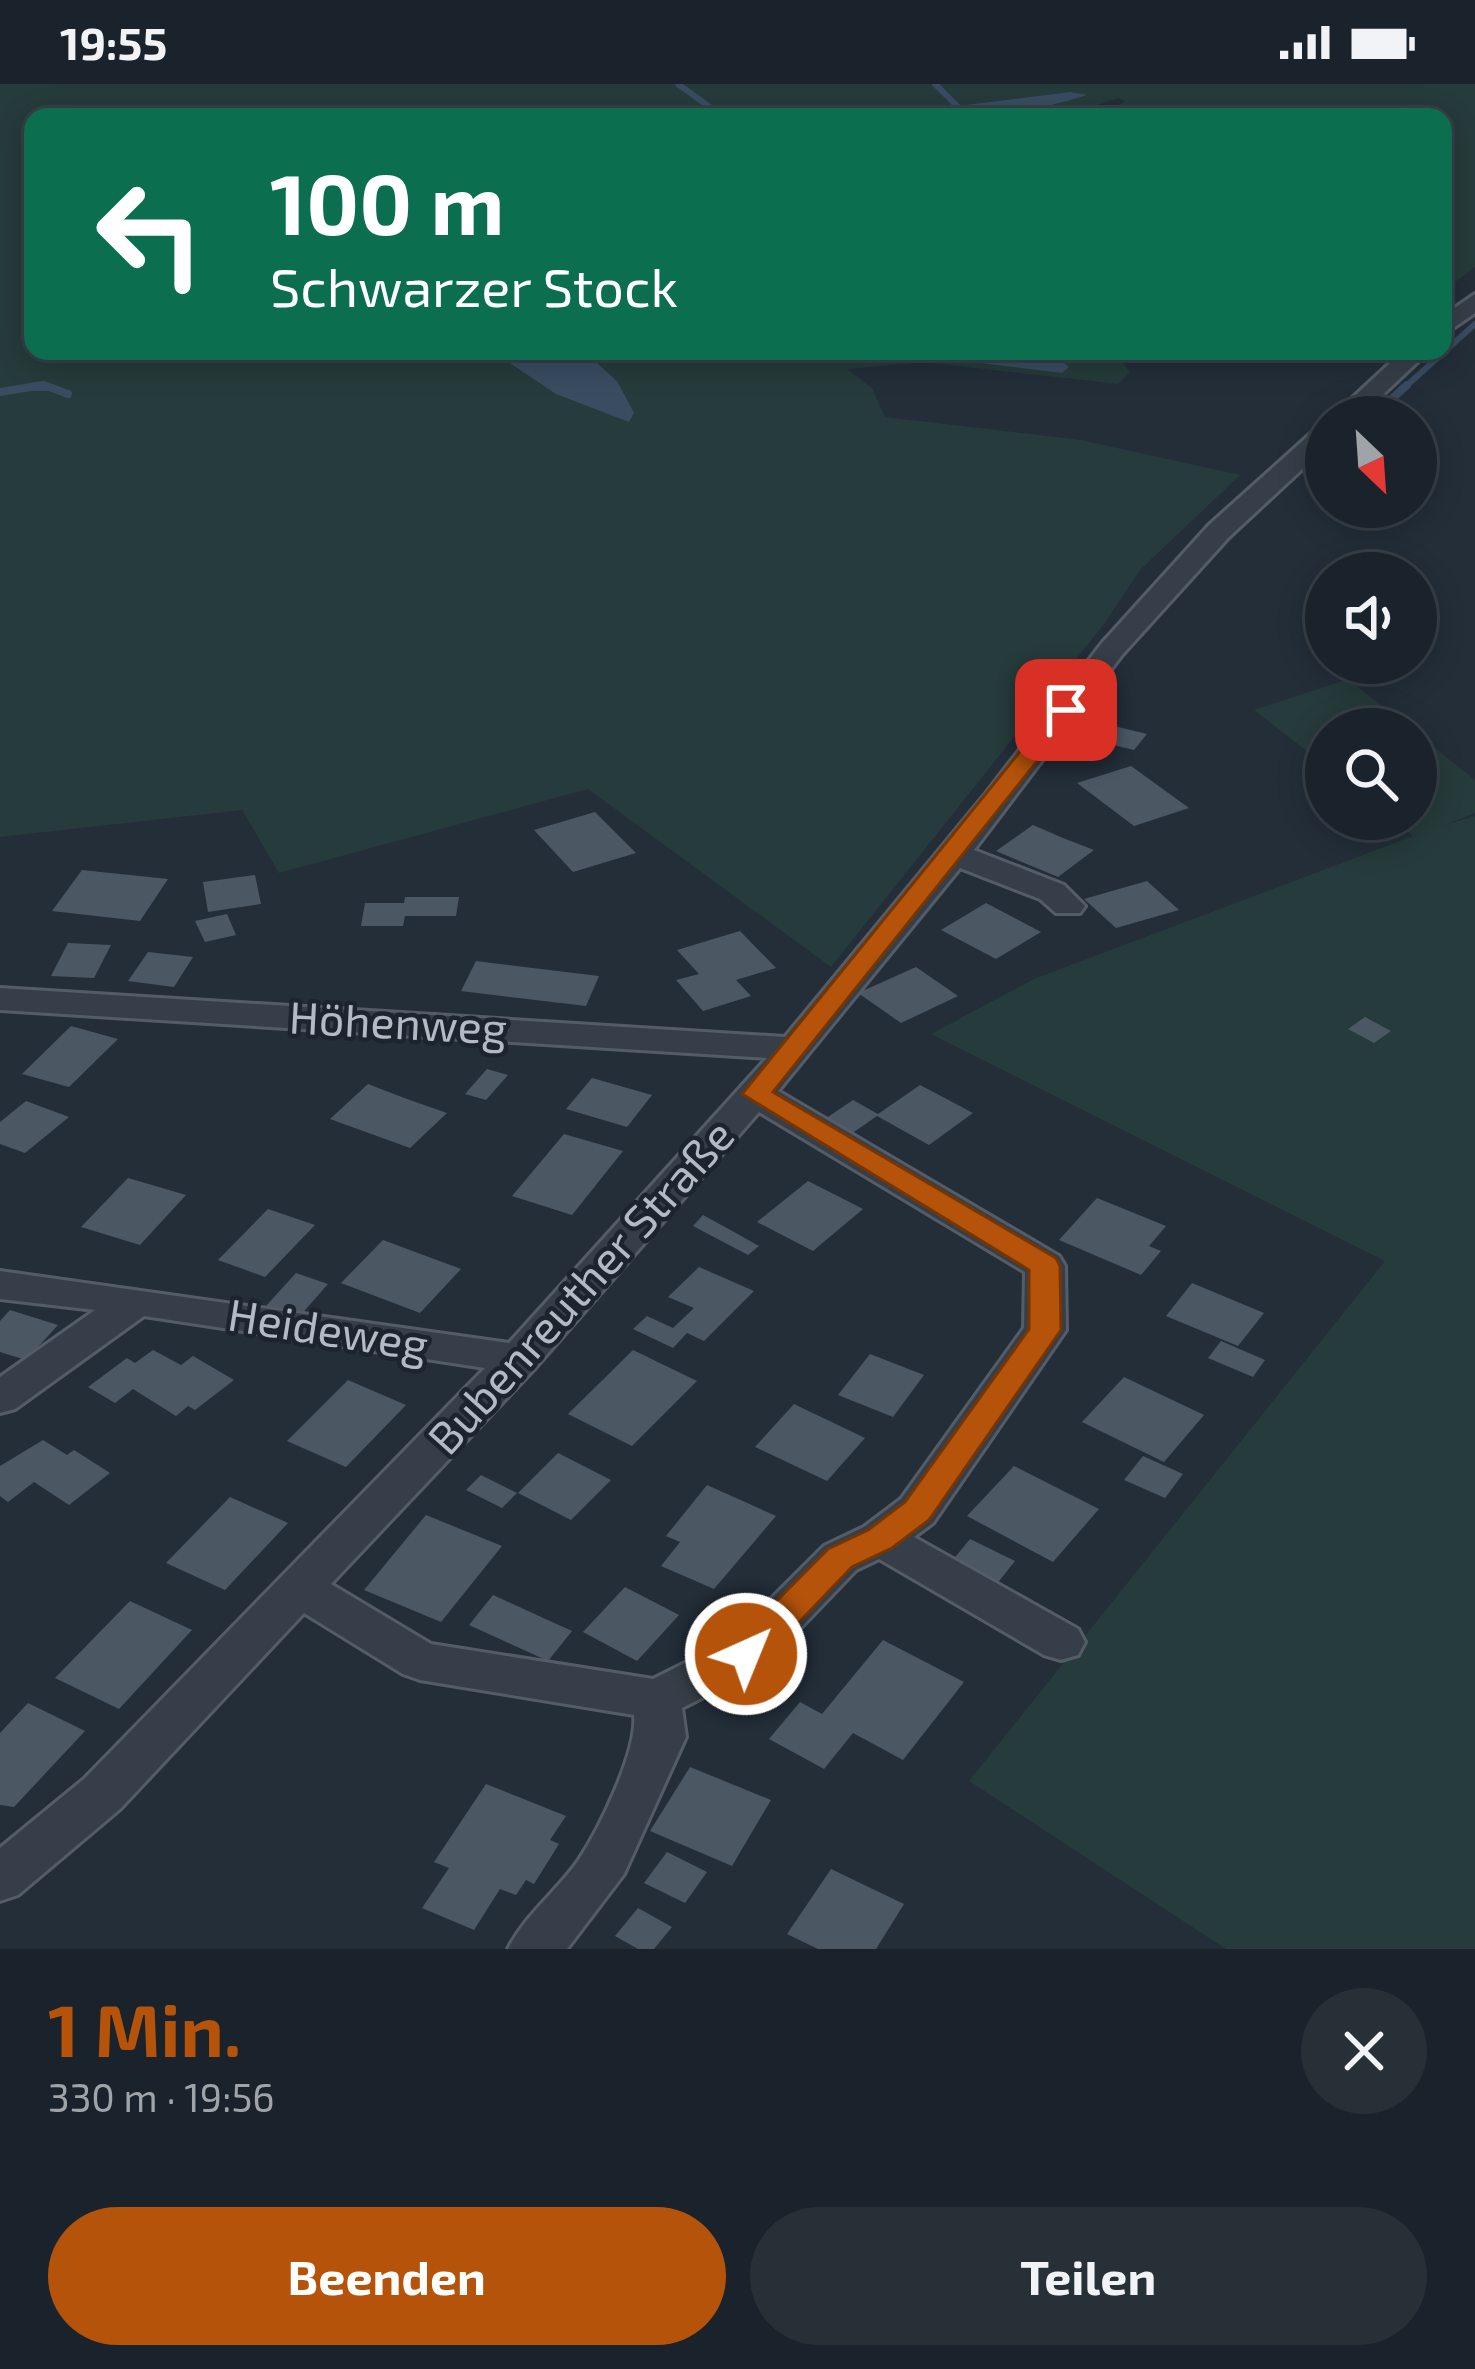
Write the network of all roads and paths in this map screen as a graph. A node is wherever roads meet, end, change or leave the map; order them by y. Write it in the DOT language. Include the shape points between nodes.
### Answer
graph roads {
  1 [pos="1407,360"];
  2 [pos="1367,396"];
  3 [pos="1305,452"];
  4 [pos="954,854"];
  5 [pos="1068,906"];
  6 [pos="0,999"];
  7 [pos="795,1049"];
  8 [pos="756,1094"];
  9 [pos="0,1285"];
  10 [pos="137,1300"];
  11 [pos="519,1359"];
  12 [pos="0,1398"];
  13 [pos="880,1539"];
  14 [pos="302,1588"];
  15 [pos="1061,1642"];
  16 [pos="657,1699"];
  17 [pos="0,1879"];
  18 [pos="535,1949"];
  1 -- 2 [label="street"];
  3 -- 4 [label="street, Bubenreuther Straße" via="1219,531 1112,649"];
  4 -- 5 [label="street" via="1052,892"];
  4 -- 7 [label="street, Bubenreuther Straße"];
  6 -- 7 [label="street, Höhenweg"];
  7 -- 8 [label="street, Bubenreuther Straße"];
  8 -- 11 [label="street, Bubenreuther Straße"];
  8 -- 13 [label="street" via="1045,1266 1045,1330 917,1511"];
  9 -- 10 [label="street, Heideweg"];
  10 -- 11 [label="street, Heideweg"];
  10 -- 12 [label="street"];
  11 -- 14 [label="street, Bubenreuther Straße"];
  13 -- 15 [label="street"];
  13 -- 16 [label="street" via="840,1558 746,1654"];
  14 -- 16 [label="street" via="420,1661"];
  14 -- 17 [label="street, Bubenreuther Straße" via="102,1794"];
  16 -- 18 [label="street" via="661,1737 598,1874"];
}
